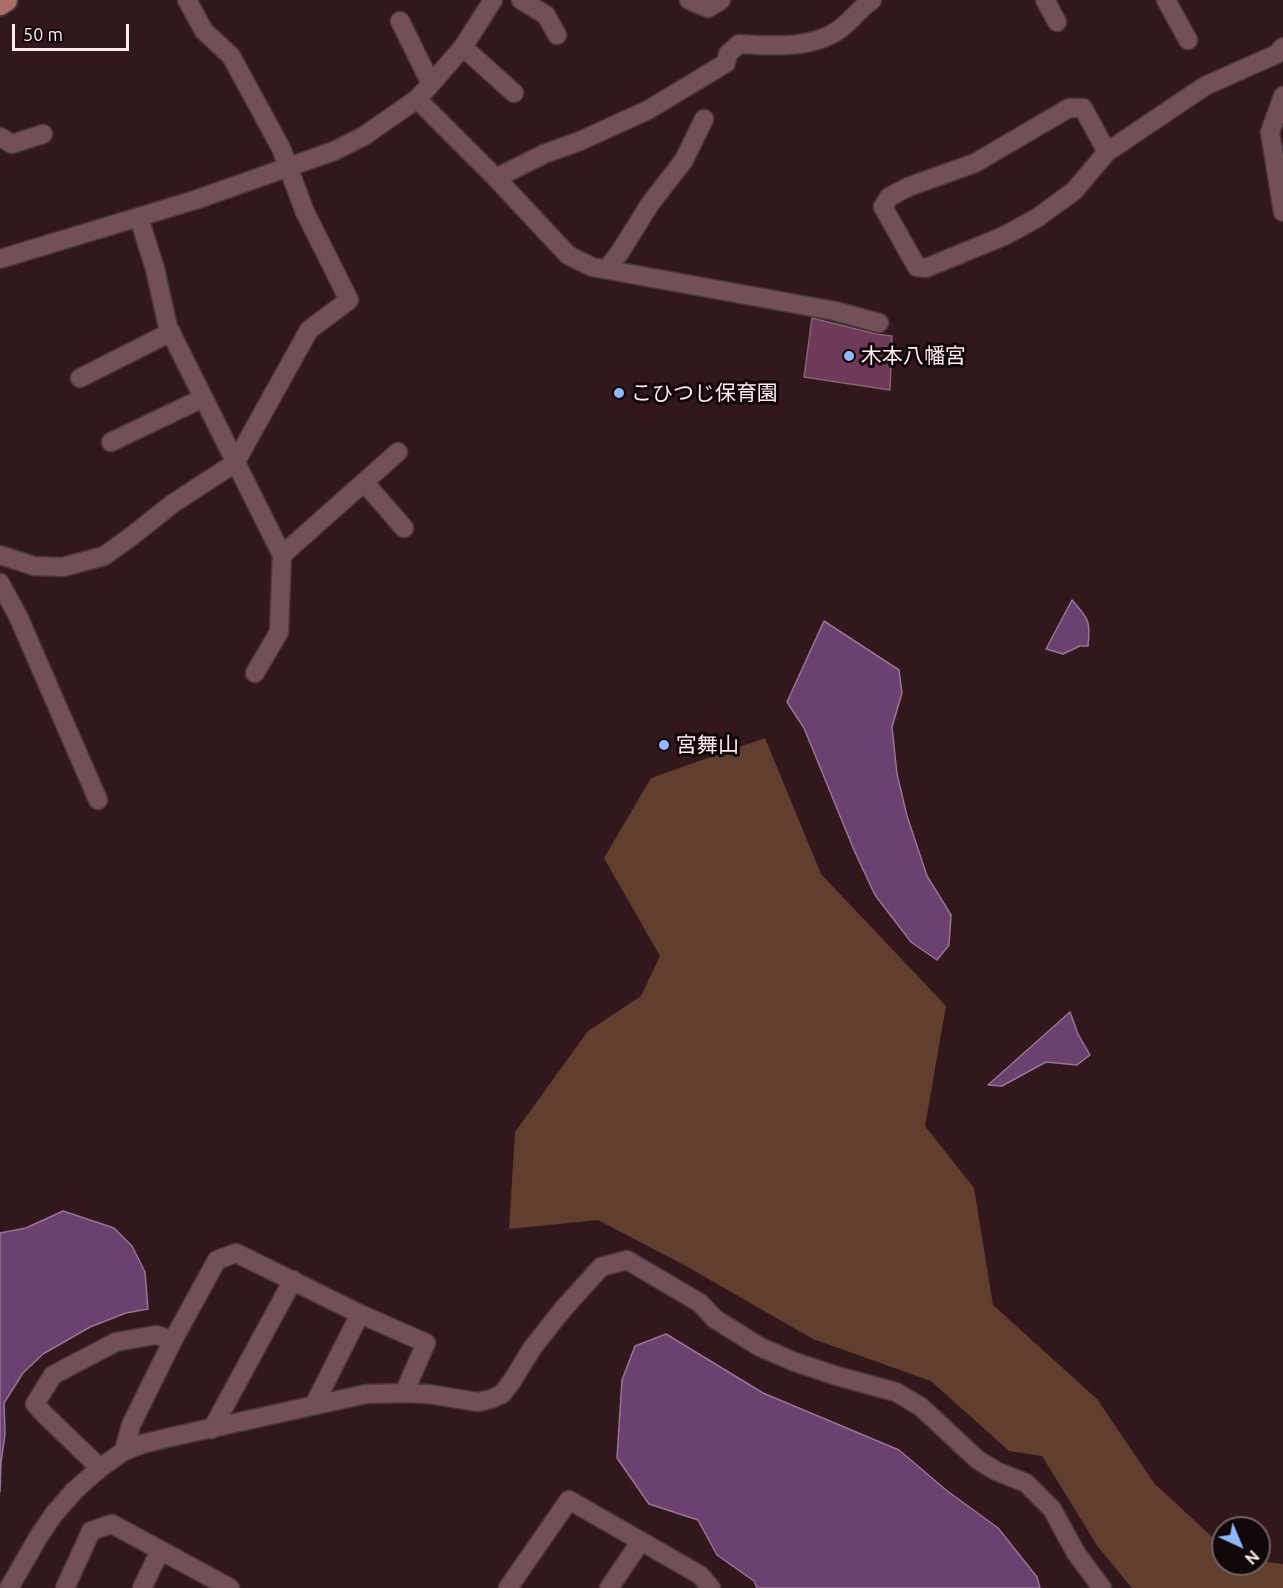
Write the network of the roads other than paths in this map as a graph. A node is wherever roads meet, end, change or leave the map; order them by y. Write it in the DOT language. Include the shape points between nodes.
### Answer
graph roads {
  1 [pos="6,0"];
  2 [pos="187,0"];
  3 [pos="494,0"];
  4 [pos="521,0"];
  5 [pos="689,0"];
  6 [pos="721,0"];
  7 [pos="872,0"];
  8 [pos="1045,0"];
  9 [pos="1166,0"];
  10 [pos="0,4"];
  11 [pos="400,21"];
  12 [pos="1057,22"];
  13 [pos="557,35"];
  14 [pos="1188,40"];
  15 [pos="463,46"];
  16 [pos="1283,47"];
  17 [pos="431,84"];
  18 [pos="514,93"];
  19 [pos="1283,96"];
  20 [pos="417,99"];
  21 [pos="704,119"];
  22 [pos="43,134"];
  23 [pos="0,137"];
  24 [pos="1107,152"];
  25 [pos="289,168"];
  26 [pos="496,177"];
  27 [pos="1280,177"];
  28 [pos="1283,212"];
  29 [pos="139,218"];
  30 [pos="0,260"];
  31 [pos="607,269"];
  32 [pos="879,323"];
  33 [pos="171,332"];
  34 [pos="80,378"];
  35 [pos="203,398"];
  36 [pos="111,442"];
  37 [pos="398,452"];
  38 [pos="235,463"];
  39 [pos="364,482"];
  40 [pos="404,528"];
  41 [pos="0,555"];
  42 [pos="282,555"];
  43 [pos="0,583"];
  44 [pos="255,673"];
  45 [pos="98,800"];
  46 [pos="294,1280"];
  47 [pos="360,1314"];
  48 [pos="173,1340"];
  49 [pos="404,1393"];
  50 [pos="314,1405"];
  51 [pos="212,1429"];
  52 [pos="124,1451"];
  53 [pos="100,1468"];
  54 [pos="641,1541"];
  55 [pos="160,1551"];
  56 [pos="224,1587"];
  57 [pos="9,1588"];
  58 [pos="64,1588"];
  59 [pos="142,1588"];
  60 [pos="508,1588"];
  61 [pos="609,1588"];
  62 [pos="711,1588"];
  63 [pos="1102,1588"];
  1 -- 10 [label="main road"];
  2 -- 25 [label="street" via="204,31 231,56"];
  3 -- 15 [label="street"];
  4 -- 13 [label="street" via="546,15"];
  5 -- 6 [label="street" via="708,8"];
  7 -- 26 [label="street" via="851,21 818,40 739,45 728,54 726,63 648,110"];
  8 -- 12 [label="street"];
  9 -- 14 [label="street"];
  11 -- 17 [label="street"];
  15 -- 17 [label="street"];
  15 -- 18 [label="street"];
  16 -- 24 [label="street" via="1277,54 1205,86"];
  17 -- 20 [label="street"];
  19 -- 27 [label="street" via="1270,132"];
  20 -- 25 [label="street" via="364,136"];
  20 -- 26 [label="street"];
  21 -- 31 [label="street" via="684,160"];
  22 -- 23 [label="street" via="12,144"];
  24 -- 24 [label="street" via="1083,108 1069,108 975,163 889,197 883,207 917,267 926,268 1037,218 1074,191"];
  25 -- 29 [label="street"];
  25 -- 38 [label="street" via="305,212 349,300 309,330"];
  26 -- 31 [label="street" via="568,255 592,267"];
  27 -- 28 [label="street"];
  29 -- 30 [label="street"];
  29 -- 33 [label="street"];
  31 -- 32 [label="street" via="835,311"];
  33 -- 34 [label="street"];
  33 -- 35 [label="street"];
  35 -- 36 [label="street"];
  35 -- 38 [label="street"];
  37 -- 39 [label="street"];
  38 -- 41 [label="street" via="172,504 104,556 63,567 34,566"];
  38 -- 42 [label="street"];
  39 -- 40 [label="street"];
  39 -- 42 [label="street"];
  42 -- 44 [label="street" via="279,632"];
  43 -- 45 [label="street"];
  46 -- 47 [label="street"];
  46 -- 48 [label="street" via="236,1253 217,1260"];
  46 -- 51 [label="street"];
  47 -- 49 [label="street" via="426,1343"];
  47 -- 50 [label="street"];
  48 -- 52 [label="street" via="131,1425"];
  48 -- 53 [label="street" via="156,1335 116,1342 53,1375 35,1404"];
  49 -- 50 [label="street" via="366,1394"];
  49 -- 63 [label="street" via="478,1402 502,1394 532,1347 601,1267 627,1260 700,1303 715,1319 760,1347 837,1376 896,1392 921,1407 978,1460 1026,1483 1052,1509 1076,1553"];
  50 -- 51 [label="street"];
  51 -- 52 [label="street"];
  52 -- 53 [label="street"];
  53 -- 57 [label="street" via="54,1514"];
  54 -- 60 [label="street" via="569,1500"];
  54 -- 61 [label="street"];
  54 -- 62 [label="street" via="700,1575"];
  55 -- 56 [label="street"];
  55 -- 58 [label="street" via="112,1524 91,1531"];
  55 -- 59 [label="street"];
}
